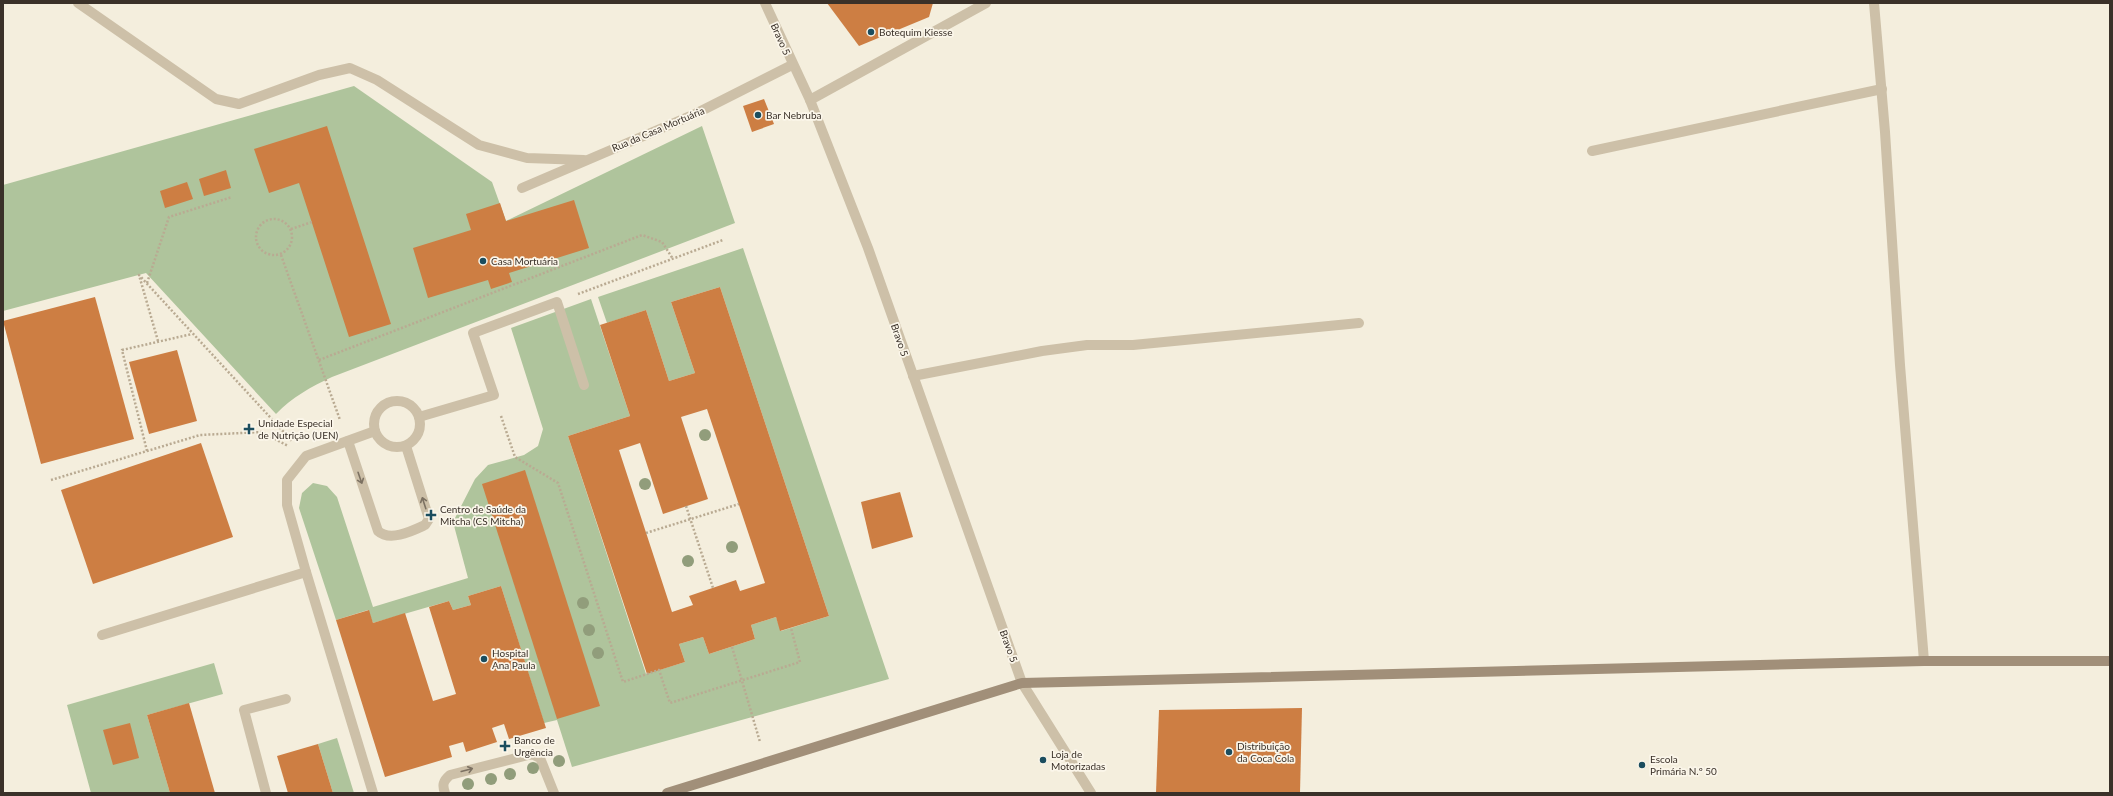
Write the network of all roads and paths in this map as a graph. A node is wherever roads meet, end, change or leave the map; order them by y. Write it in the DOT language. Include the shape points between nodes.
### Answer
graph roads {
  1 [pos="78,3"];
  2 [pos="765,3"];
  3 [pos="986,3"];
  4 [pos="1874,3"];
  5 [pos="792,65"];
  6 [pos="1882,89"];
  7 [pos="810,100"];
  8 [pos="1592,151"];
  9 [pos="584,160"];
  10 [pos="522,188"];
  11 [pos="232,197"];
  12 [pos="312,222"];
  13 [pos="291,229"];
  14 [pos="724,240"];
  15 [pos="281,255"];
  16 [pos="673,259"];
  17 [pos="147,283"];
  18 [pos="557,302"];
  19 [pos="1359,324"];
  20 [pos="193,334"];
  21 [pos="158,341"];
  22 [pos="319,360"];
  23 [pos="913,376"];
  24 [pos="584,385"];
  25 [pos="494,394"];
  26 [pos="419,417"];
  27 [pos="375,431"];
  28 [pos="348,441"];
  29 [pos="406,446"];
  30 [pos="147,451"];
  31 [pos="306,456"];
  32 [pos="52,480"];
  33 [pos="738,504"];
  34 [pos="686,506"];
  35 [pos="690,520"];
  36 [pos="646,534"];
  37 [pos="306,572"];
  38 [pos="713,588"];
  39 [pos="791,628"];
  40 [pos="102,635"];
  41 [pos="732,647"];
  42 [pos="1924,661"];
  43 [pos="2110,661"];
  44 [pos="742,680"];
  45 [pos="1022,683"];
  46 [pos="286,699"];
  47 [pos="765,763"];
  48 [pos="266,793"];
  49 [pos="373,793"];
  50 [pos="445,793"];
  51 [pos="554,793"];
  52 [pos="667,793"];
  53 [pos="1091,793"];
  1 -- 9 [label="street" via="216,99 239,104 319,75 350,68 377,80 479,145 527,158"];
  2 -- 5 [label="street, Bravo 5"];
  3 -- 7 [label="street"];
  4 -- 6 [label="street"];
  5 -- 7 [label="street, Bravo 5"];
  5 -- 9 [label="street, Rua da Casa Mortuária" via="695,114"];
  6 -- 8 [label="street"];
  6 -- 42 [label="street" via="1900,365"];
  7 -- 23 [label="street, Bravo 5" via="868,248"];
  9 -- 10 [label="street, Rua da Casa Mortuária"];
  11 -- 17 [label="path" via="169,217"];
  12 -- 13 [label="path"];
  13 -- 15 [label="path" via="293,241"];
  13 -- 15 [label="path" via="282,220 276,219 264,222 257,231 256,243 264,253"];
  14 -- 16 [label="path"];
  15 -- 22 [label="path"];
  16 -- 18 [label="path"];
  16 -- 22 [label="path" via="662,242 642,235"];
  17 -- 20 [label="path"];
  17 -- 21 [label="path" via="139,275"];
  18 -- 24 [label="street"];
  18 -- 25 [label="street" via="473,333"];
  19 -- 23 [label="street" via="1133,345 1086,345"];
  20 -- 21 [label="path"];
  20 -- 31 [label="path"];
  21 -- 30 [label="path" via="122,350"];
  22 -- 28 [label="path"];
  23 -- 45 [label="street, Bravo 5"];
  25 -- 26 [label="street"];
  25 -- 44 [label="path" via="515,457 558,483 623,682 659,670 670,703"];
  26 -- 27 [label="street" via="414,407 407,403 392,401 378,409 374,416"];
  26 -- 29 [label="street" via="420,428 417,436"];
  27 -- 28 [label="street"];
  27 -- 29 [label="street" via="378,438 391,446"];
  28 -- 29 [label="street, one-way" via="378,531 390,536 425,525 429,519"];
  28 -- 31 [label="street"];
  30 -- 31 [label="path" via="200,435 262,432"];
  30 -- 32 [label="path"];
  31 -- 37 [label="street" via="287,480 287,505"];
  33 -- 35 [label="path"];
  34 -- 35 [label="path"];
  35 -- 36 [label="path"];
  35 -- 38 [label="path"];
  37 -- 40 [label="street"];
  37 -- 49 [label="street"];
  39 -- 44 [label="path" via="800,662"];
  41 -- 44 [label="path"];
  42 -- 43 [label="main road"];
  42 -- 45 [label="main road"];
  44 -- 47 [label="path"];
  45 -- 47 [label="main road"];
  45 -- 53 [label="street, Bravo 5"];
  46 -- 48 [label="street" via="244,710"];
  47 -- 52 [label="main road"];
  50 -- 51 [label="street, one-way" via="444,780 450,775 532,754 540,758"];
}
